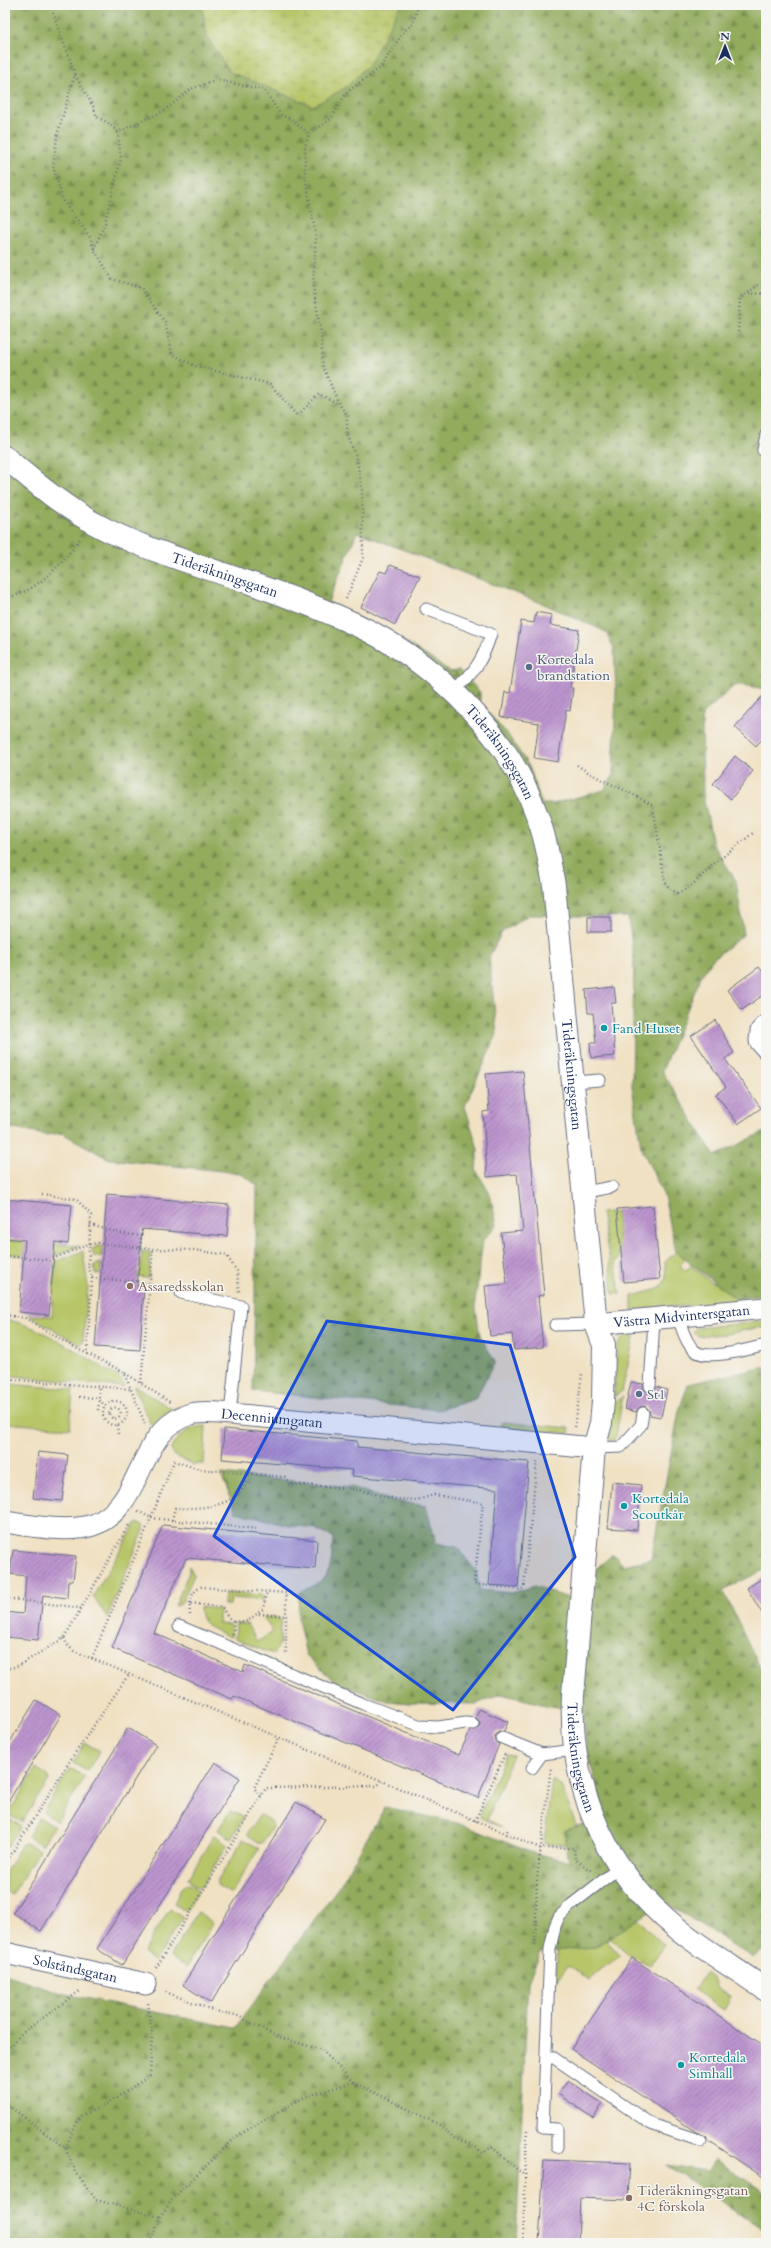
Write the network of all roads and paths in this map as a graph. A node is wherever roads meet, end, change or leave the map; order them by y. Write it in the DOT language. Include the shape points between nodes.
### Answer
graph roads {
  1 [pos="53,5"];
  2 [pos="418,5"];
  3 [pos="75,74"];
  4 [pos="118,132"];
  5 [pos="309,134"];
  6 [pos="94,249"];
  7 [pos="766,280"];
  8 [pos="766,293"];
  9 [pos="747,294"];
  10 [pos="738,332"];
  11 [pos="340,404"];
  12 [pos="766,435"];
  13 [pos="766,451"];
  14 [pos="5,457"];
  15 [pos="83,533"];
  16 [pos="5,597"];
  17 [pos="426,609"];
  18 [pos="336,615"];
  19 [pos="453,692"];
  20 [pos="577,765"];
  21 [pos="753,834"];
  22 [pos="766,1026"];
  23 [pos="766,1048"];
  24 [pos="600,1080"];
  25 [pos="574,1082"];
  26 [pos="612,1187"];
  27 [pos="585,1192"];
  28 [pos="42,1194"];
  29 [pos="90,1225"];
  30 [pos="142,1229"];
  31 [pos="141,1236"];
  32 [pos="88,1244"];
  33 [pos="140,1247"];
  34 [pos="153,1249"];
  35 [pos="5,1256"];
  36 [pos="92,1278"];
  37 [pos="150,1283"];
  38 [pos="181,1293"];
  39 [pos="240,1306"];
  40 [pos="766,1308"];
  41 [pos="5,1315"];
  42 [pos="678,1318"];
  43 [pos="654,1320"];
  44 [pos="596,1324"];
  45 [pos="555,1325"];
  46 [pos="766,1345"];
  47 [pos="87,1353"];
  48 [pos="124,1372"];
  49 [pos="5,1379"];
  50 [pos="141,1383"];
  51 [pos="650,1386"];
  52 [pos="99,1388"];
  53 [pos="130,1389"];
  54 [pos="79,1396"];
  55 [pos="99,1399"];
  56 [pos="106,1405"];
  57 [pos="111,1409"];
  58 [pos="98,1410"];
  59 [pos="120,1413"];
  60 [pos="127,1413"];
  61 [pos="643,1413"];
  62 [pos="230,1414"];
  63 [pos="187,1416"];
  64 [pos="117,1424"];
  65 [pos="118,1434"];
  66 [pos="156,1440"];
  67 [pos="539,1442"];
  68 [pos="594,1448"];
  69 [pos="249,1474"];
  70 [pos="131,1510"];
  71 [pos="151,1518"];
  72 [pos="172,1520"];
  73 [pos="5,1522"];
  74 [pos="130,1522"];
  75 [pos="258,1529"];
  76 [pos="267,1591"];
  77 [pos="5,1598"];
  78 [pos="190,1603"];
  79 [pos="81,1608"];
  80 [pos="259,1614"];
  81 [pos="286,1616"];
  82 [pos="234,1622"];
  83 [pos="179,1626"];
  84 [pos="195,1633"];
  85 [pos="64,1638"];
  86 [pos="232,1649"];
  87 [pos="92,1658"];
  88 [pos="5,1670"];
  89 [pos="287,1672"];
  90 [pos="129,1674"];
  91 [pos="473,1724"];
  92 [pos="279,1738"];
  93 [pos="502,1738"];
  94 [pos="507,1749"];
  95 [pos="574,1750"];
  96 [pos="542,1754"];
  97 [pos="532,1768"];
  98 [pos="382,1781"];
  99 [pos="261,1796"];
  100 [pos="475,1821"];
  101 [pos="508,1829"];
  102 [pos="506,1835"];
  103 [pos="5,1864"];
  104 [pos="620,1866"];
  105 [pos="602,1880"];
  106 [pos="5,1953"];
  107 [pos="103,1975"];
  108 [pos="146,1984"];
  109 [pos="766,1990"];
  110 [pos="5,2053"];
  111 [pos="546,2057"];
  112 [pos="353,2082"];
  113 [pos="5,2103"];
  114 [pos="701,2141"];
  115 [pos="557,2147"];
  116 [pos="66,2148"];
  117 [pos="525,2176"];
  118 [pos="160,2216"];
  119 [pos="150,2243"];
  1 -- 3 [label="path" via="53,13"];
  2 -- 5 [label="path" via="414,24 404,31 381,67 346,93 331,119"];
  3 -- 4 [label="path" via="94,106 97,118"];
  3 -- 6 [label="path" via="57,136 53,166 63,201 90,237"];
  4 -- 5 [label="path" via="164,111 191,89 218,80 264,90 281,115 291,119"];
  4 -- 6 [label="path" via="121,158 105,223"];
  5 -- 11 [label="path" via="305,146 305,175 316,237 313,286 321,333 323,367"];
  6 -- 11 [label="path" via="112,279 141,288 165,322 172,354 195,366 270,384 297,416 319,394"];
  7 -- 9 [label="path"];
  8 -- 9 [label="path"];
  9 -- 10 [label="path" via="740,298"];
  11 -- 18 [label="path" via="347,415 347,434 356,456 362,488 363,558 347,598"];
  12 -- 13 [label="lane" via="763,450"];
  14 -- 18 [label="street, Tideräkningsgatan" via="65,504 107,530 160,552"];
  15 -- 16 [label="path" via="70,553 37,585 14,597"];
  17 -- 19 [label="lane" via="491,634 485,654 473,673"];
  18 -- 19 [label="street, Tideräkningsgatan" via="413,658"];
  19 -- 25 [label="street, Tideräkningsgatan" via="493,734 514,764 544,834 554,885"];
  20 -- 21 [label="path" via="592,775 639,796 653,806 665,882 677,893 690,888 715,863"];
  22 -- 23 [label="street" via="761,1031 760,1042"];
  24 -- 25 [label="lane"];
  25 -- 27 [label="street, Tideräkningsgatan"];
  26 -- 27 [label="lane"];
  27 -- 44 [label="street, Tideräkningsgatan"];
  28 -- 29 [label="path" via="76,1199 91,1215"];
  29 -- 31 [label="path"];
  29 -- 32 [label="path"];
  30 -- 31 [label="path"];
  31 -- 33 [label="path"];
  32 -- 33 [label="path"];
  32 -- 35 [label="path" via="50,1260"];
  32 -- 36 [label="path" via="88,1266"];
  33 -- 34 [label="path"];
  34 -- 37 [label="path"];
  34 -- 39 [label="path" via="194,1250 226,1255 237,1270"];
  36 -- 37 [label="path"];
  36 -- 47 [label="path"];
  37 -- 50 [label="path"];
  38 -- 39 [label="lane"];
  39 -- 62 [label="lane"];
  40 -- 42 [label="street, Västra Midvintersgatan"];
  41 -- 47 [label="path" via="25,1318"];
  42 -- 43 [label="street, Västra Midvintersgatan"];
  42 -- 46 [label="lane" via="696,1351 708,1355"];
  43 -- 44 [label="street, Västra Midvintersgatan"];
  43 -- 51 [label="lane"];
  44 -- 45 [label="lane"];
  44 -- 68 [label="street, Tideräkningsgatan" via="604,1345 602,1423"];
  47 -- 48 [label="path"];
  48 -- 50 [label="path"];
  48 -- 53 [label="path"];
  49 -- 52 [label="path"];
  50 -- 63 [label="path"];
  52 -- 53 [label="path"];
  52 -- 55 [label="path"];
  53 -- 66 [label="path" via="149,1432"];
  54 -- 55 [label="path"];
  55 -- 56 [label="path"];
  55 -- 58 [label="path"];
  56 -- 57 [label="path"];
  56 -- 60 [label="path" via="118,1401 124,1405"];
  56 -- 64 [label="path" via="104,1418 109,1423"];
  57 -- 59 [label="path" via="117,1408"];
  57 -- 59 [label="path" via="110,1415 114,1418 119,1417"];
  59 -- 60 [label="path"];
  60 -- 64 [label="path" via="123,1421"];
  61 -- 68 [label="lane" via="641,1425 621,1447"];
  62 -- 63 [label="street, Decenniumgatan" via="203,1413"];
  62 -- 67 [label="street, Decenniumgatan"];
  63 -- 66 [label="street, Decenniumgatan" via="171,1425"];
  64 -- 65 [label="path"];
  66 -- 70 [label="street, Decenniumgatan"];
  67 -- 68 [label="street, Decenniumgatan"];
  67 -- 69 [label="path" via="528,1560 524,1587 521,1590 474,1584 483,1503 434,1495 417,1500 396,1499 354,1489 289,1484 284,1477"];
  68 -- 95 [label="street, Tideräkningsgatan" via="571,1725"];
  69 -- 71 [label="path" via="199,1469 174,1461"];
  69 -- 72 [label="path" via="242,1492 210,1507 175,1508"];
  70 -- 71 [label="path"];
  70 -- 73 [label="street, Decenniumgatan" via="80,1528"];
  71 -- 72 [label="path"];
  71 -- 87 [label="path"];
  72 -- 75 [label="path"];
  74 -- 79 [label="path"];
  76 -- 78 [label="path" via="201,1587 194,1591"];
  76 -- 80 [label="path" via="266,1603"];
  76 -- 81 [label="path" via="286,1593"];
  77 -- 79 [label="path"];
  78 -- 82 [label="path" via="222,1607"];
  78 -- 84 [label="path" via="190,1616"];
  79 -- 85 [label="path"];
  80 -- 81 [label="path"];
  80 -- 82 [label="path" via="248,1620"];
  81 -- 89 [label="path"];
  82 -- 86 [label="path"];
  83 -- 84 [label="lane"];
  84 -- 86 [label="lane"];
  85 -- 87 [label="path" via="67,1645 74,1650"];
  85 -- 88 [label="path" via="18,1666"];
  86 -- 89 [label="lane"];
  87 -- 90 [label="path"];
  89 -- 91 [label="lane" via="421,1726"];
  90 -- 92 [label="path"];
  90 -- 103 [label="path"];
  92 -- 98 [label="path"];
  92 -- 99 [label="path" via="254,1788"];
  93 -- 96 [label="lane"];
  94 -- 100 [label="path"];
  95 -- 96 [label="lane"];
  95 -- 104 [label="street, Tideräkningsgatan" via="584,1794 601,1834"];
  96 -- 97 [label="lane"];
  98 -- 99 [label="path" via="377,1786 266,1788"];
  98 -- 100 [label="path"];
  99 -- 108 [label="path"];
  100 -- 102 [label="path"];
  101 -- 102 [label="path"];
  102 -- 105 [label="path" via="540,1848 574,1848 574,1858"];
  104 -- 105 [label="lane"];
  104 -- 109 [label="street, Tideräkningsgatan" via="643,1896 665,1918 688,1937"];
  105 -- 111 [label="lane" via="571,1905 559,1917 555,1926 550,1949"];
  106 -- 107 [label="street, Solståndsgatan"];
  107 -- 108 [label="street, Solståndsgatan"];
  107 -- 110 [label="path" via="21,2034"];
  108 -- 112 [label="path" via="215,2011 236,2015 278,2037 322,2050"];
  108 -- 116 [label="path" via="152,2032 150,2075 106,2104 80,2116"];
  111 -- 114 [label="lane" via="554,2058 651,2124"];
  111 -- 115 [label="lane" via="543,2128 557,2129"];
  112 -- 117 [label="path" via="440,2125 454,2138 473,2145 483,2153 492,2147"];
  112 -- 118 [label="path" via="302,2098 237,2136 173,2198"];
  113 -- 116 [label="path"];
  116 -- 118 [label="path" via="76,2172 96,2200"];
  118 -- 119 [label="path"];
}
